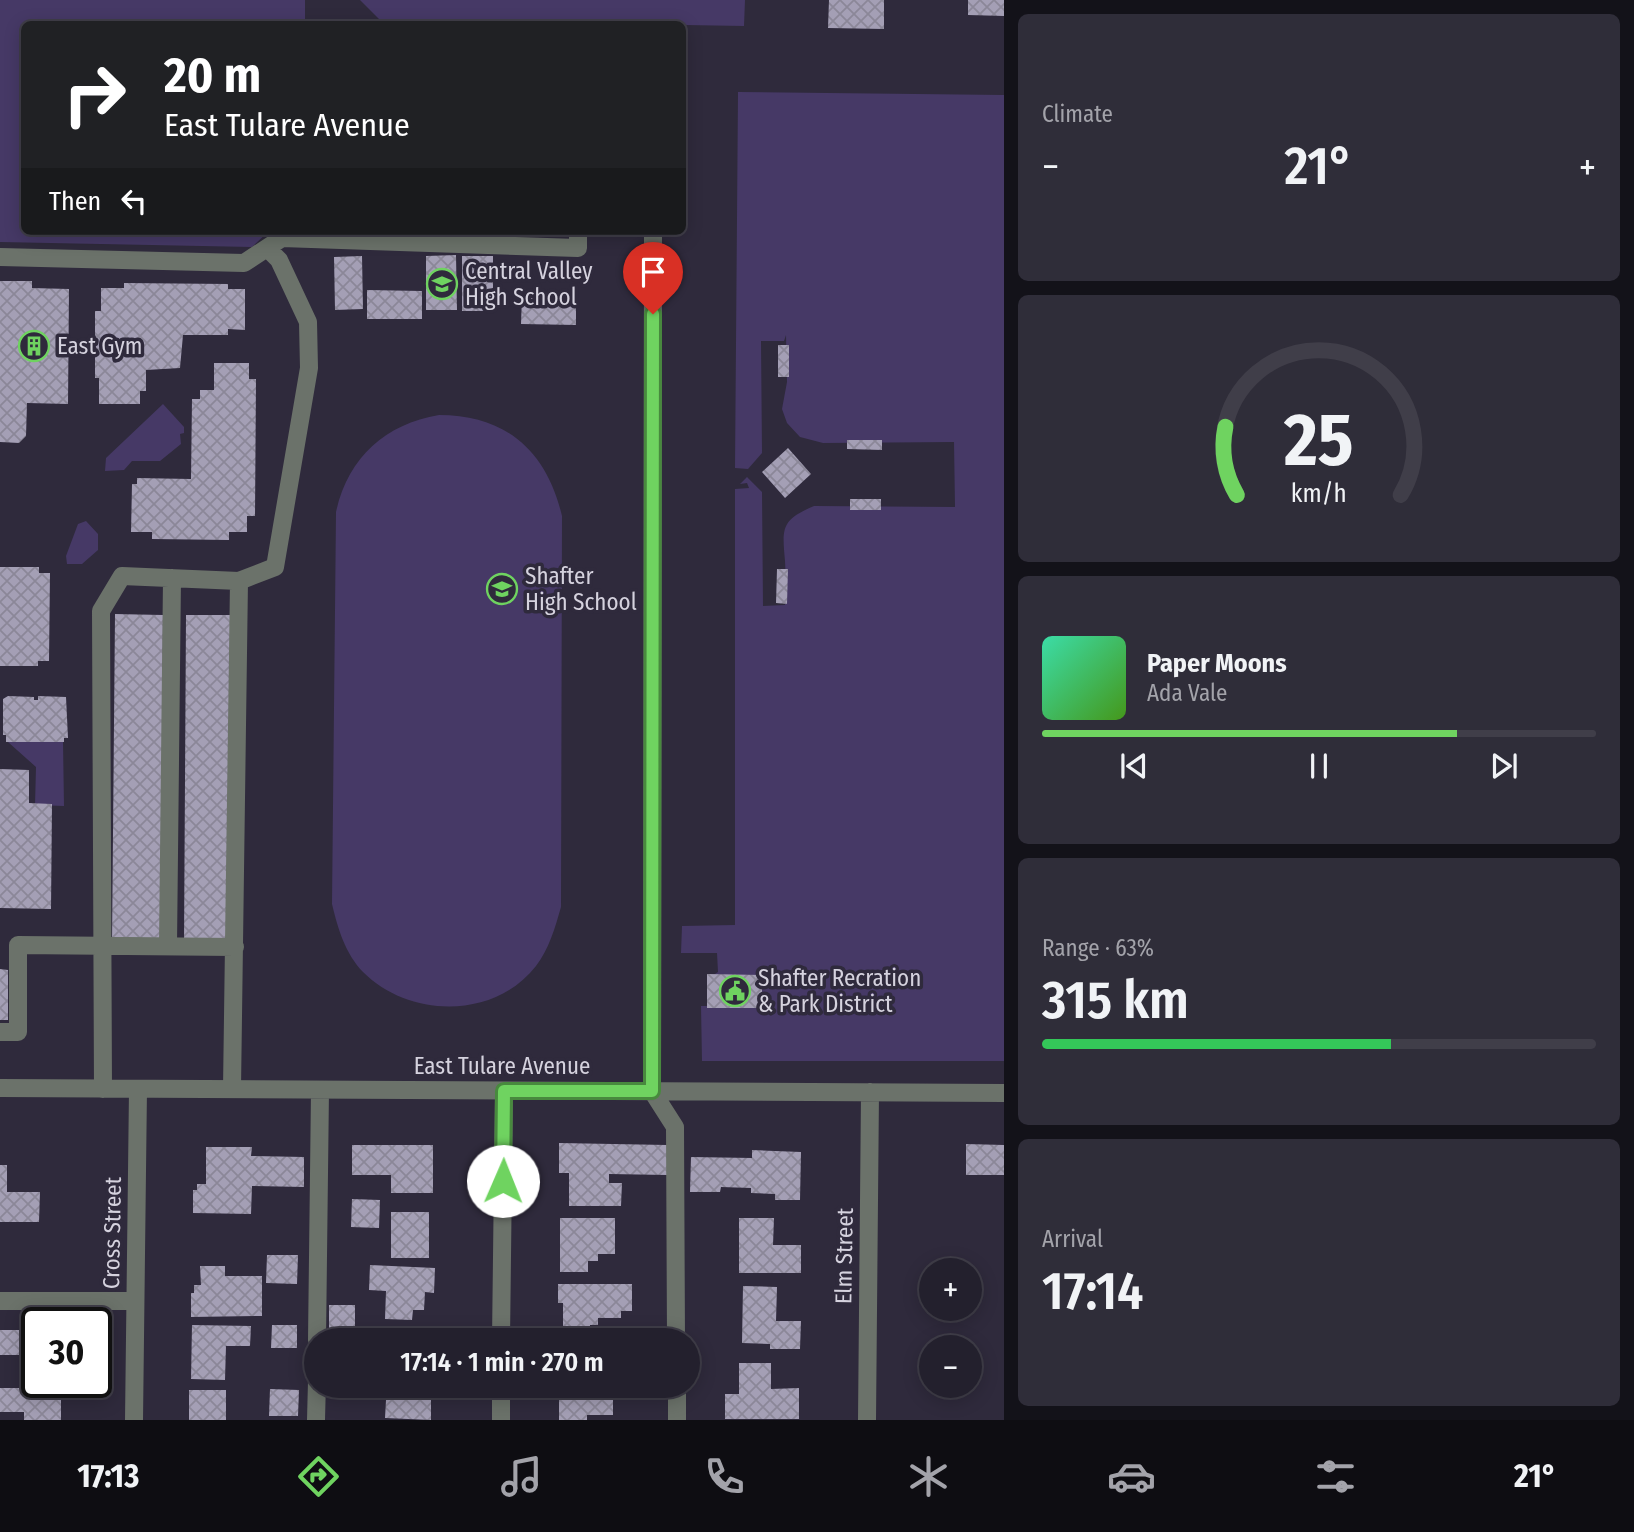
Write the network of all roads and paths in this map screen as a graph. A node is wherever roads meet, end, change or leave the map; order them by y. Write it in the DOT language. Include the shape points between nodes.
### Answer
graph roads {
  1 [pos="578,235"];
  2 [pos="653,235"];
  3 [pos="492,238"];
  4 [pos="267,248"];
  5 [pos="0,257"];
  6 [pos="172,578"];
  7 [pos="239,581"];
  8 [pos="102,946"];
  9 [pos="168,946"];
  10 [pos="235,947"];
  11 [pos="0,1032"];
  12 [pos="0,1088"];
  13 [pos="103,1089"];
  14 [pos="138,1089"];
  15 [pos="232,1089"];
  16 [pos="320,1090"];
  17 [pos="504,1091"];
  18 [pos="652,1091"];
  19 [pos="870,1093"];
  20 [pos="1004,1093"];
  21 [pos="0,1301"];
  22 [pos="135,1301"];
  23 [pos="317,1328"];
  24 [pos="501,1328"];
  25 [pos="676,1328"];
  26 [pos="317,1398"];
  27 [pos="501,1398"];
  28 [pos="677,1398"];
  29 [pos="134,1420"];
  30 [pos="316,1420"];
  31 [pos="500,1420"];
  32 [pos="677,1420"];
  33 [pos="867,1420"];
  1 -- 3 [label="street" via="578,247"];
  2 -- 18 [label="street"];
  3 -- 4 [label="street" via="282,238"];
  4 -- 5 [label="street" via="244,263"];
  4 -- 7 [label="street" via="279,260 308,322 309,368 275,567"];
  6 -- 7 [label="street"];
  6 -- 8 [label="street" via="122,576 101,611"];
  6 -- 9 [label="street"];
  7 -- 10 [label="street"];
  8 -- 9 [label="street"];
  8 -- 11 [label="street" via="18,945 18,1032"];
  8 -- 13 [label="street"];
  9 -- 10 [label="street"];
  10 -- 15 [label="street"];
  12 -- 13 [label="street, East Tulare Avenue"];
  13 -- 14 [label="street, East Tulare Avenue"];
  14 -- 15 [label="street, East Tulare Avenue"];
  14 -- 22 [label="street, Cross Street"];
  15 -- 16 [label="street, East Tulare Avenue"];
  16 -- 17 [label="street, East Tulare Avenue"];
  16 -- 23 [label="street"];
  17 -- 18 [label="street, East Tulare Avenue"];
  17 -- 24 [label="street"];
  18 -- 19 [label="street, East Tulare Avenue"];
  18 -- 25 [label="street" via="675,1127"];
  19 -- 20 [label="street, East Tulare Avenue"];
  19 -- 33 [label="street, Elm Street"];
  21 -- 22 [label="street"];
  22 -- 29 [label="street, Cross Street"];
  26 -- 30 [label="street"];
  27 -- 31 [label="street"];
  28 -- 32 [label="street"];
}
